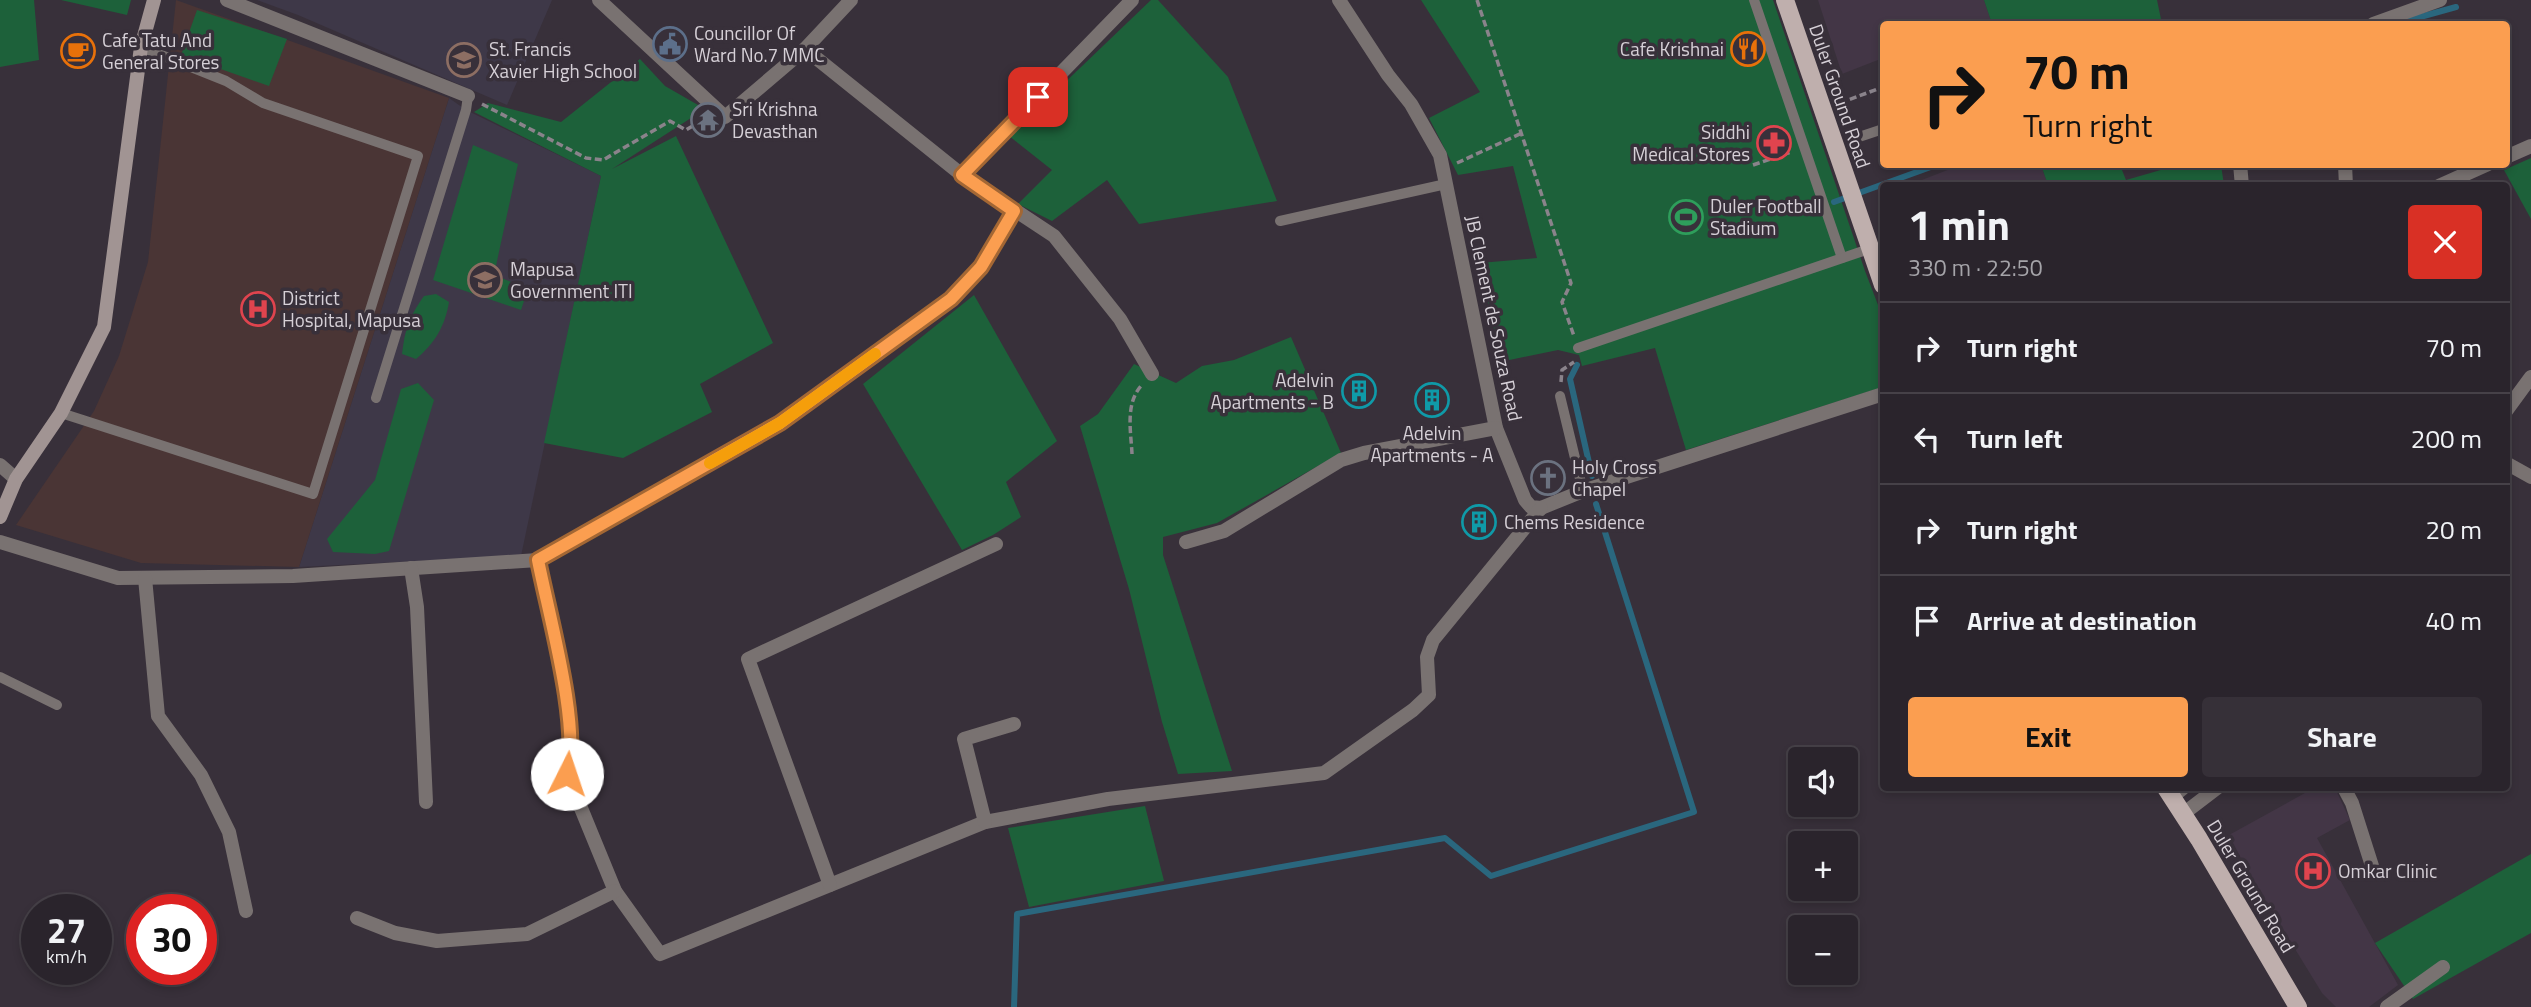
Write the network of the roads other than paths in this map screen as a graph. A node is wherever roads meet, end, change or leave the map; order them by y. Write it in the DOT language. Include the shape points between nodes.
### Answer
graph roads {
  1 [pos="154,0"];
  2 [pos="227,0"];
  3 [pos="599,0"];
  4 [pos="851,0"];
  5 [pos="1132,0"];
  6 [pos="1339,0"];
  7 [pos="1754,0"];
  8 [pos="2440,0"];
  9 [pos="1790,2"];
  10 [pos="2381,21"];
  11 [pos="141,47"];
  12 [pos="805,49"];
  13 [pos="468,96"];
  14 [pos="1880,130"];
  15 [pos="1850,140"];
  16 [pos="2531,146"];
  17 [pos="2510,155"];
  18 [pos="2479,168"];
  19 [pos="962,175"];
  20 [pos="2448,182"];
  21 [pos="1446,184"];
  22 [pos="1014,211"];
  23 [pos="1280,221"];
  24 [pos="1869,249"];
  25 [pos="1842,258"];
  26 [pos="1880,277"];
  27 [pos="1578,348"];
  28 [pos="1152,373"];
  29 [pos="2531,377"];
  30 [pos="1880,395"];
  31 [pos="1560,396"];
  32 [pos="376,398"];
  33 [pos="2510,405"];
  34 [pos="61,413"];
  35 [pos="1496,428"];
  36 [pos="0,465"];
  37 [pos="2510,465"];
  38 [pos="2531,477"];
  39 [pos="16,479"];
  40 [pos="1583,491"];
  41 [pos="1541,508"];
  42 [pos="0,517"];
  43 [pos="0,542"];
  44 [pos="1186,542"];
  45 [pos="996,544"];
  46 [pos="538,560"];
  47 [pos="411,568"];
  48 [pos="145,578"];
  49 [pos="0,677"];
  50 [pos="57,705"];
  51 [pos="1014,724"];
  52 [pos="2174,791"];
  53 [pos="2213,791"];
  54 [pos="2346,791"];
  55 [pos="426,802"];
  56 [pos="2182,814"];
  57 [pos="985,822"];
  58 [pos="2373,869"];
  59 [pos="830,885"];
  60 [pos="615,891"];
  61 [pos="246,911"];
  62 [pos="357,918"];
  63 [pos="2443,967"];
  64 [pos="2300,1006"];
  65 [pos="2387,1007"];
  1 -- 11 [label="main road"];
  2 -- 13 [label="street"];
  3 -- 12 [label="street" via="725,117"];
  4 -- 12 [label="street"];
  5 -- 19 [label="street"];
  6 -- 21 [label="street, JB Clement de Souza Road" via="1411,104 1440,155"];
  7 -- 25 [label="lane"];
  8 -- 10 [label="street"];
  9 -- 24 [label="main road, Duler Ground Road"];
  11 -- 34 [label="main road" via="104,327"];
  11 -- 34 [label="lane" via="226,81 263,103 418,156 313,494"];
  12 -- 19 [label="street"];
  13 -- 32 [label="lane"];
  14 -- 15 [label="lane"];
  16 -- 17 [label="street"];
  18 -- 20 [label="street"];
  19 -- 22 [label="street"];
  21 -- 23 [label="lane"];
  21 -- 35 [label="street, JB Clement de Souza Road"];
  22 -- 28 [label="street" via="1054,236 1120,319"];
  22 -- 46 [label="street" via="981,267 951,299 780,423"];
  24 -- 25 [label="lane"];
  24 -- 26 [label="main road, Duler Ground Road"];
  25 -- 27 [label="lane"];
  29 -- 33 [label="street"];
  30 -- 40 [label="street"];
  31 -- 40 [label="lane"];
  34 -- 39 [label="main road"];
  35 -- 41 [label="street, JB Clement de Souza Road" via="1525,500 1531,507"];
  35 -- 44 [label="street" via="1340,460 1224,531"];
  36 -- 39 [label="street"];
  37 -- 38 [label="street"];
  39 -- 42 [label="main road"];
  40 -- 41 [label="street"];
  41 -- 57 [label="street" via="1433,640 1427,657 1429,695 1324,772 1108,799"];
  43 -- 48 [label="street" via="118,578"];
  45 -- 59 [label="street" via="748,659"];
  46 -- 47 [label="street"];
  46 -- 60 [label="street" via="566,697 571,760 567,774"];
  47 -- 48 [label="street" via="293,576"];
  47 -- 55 [label="street"];
  48 -- 61 [label="street" via="158,716 201,775 229,832"];
  49 -- 50 [label="lane"];
  51 -- 57 [label="street" via="964,738"];
  52 -- 56 [label="main road, Duler Ground Road"];
  53 -- 56 [label="street"];
  54 -- 58 [label="street"];
  56 -- 64 [label="main road, Duler Ground Road"];
  57 -- 59 [label="street"];
  59 -- 60 [label="street" via="660,954"];
  60 -- 62 [label="street" via="527,934 438,941 394,933"];
  63 -- 65 [label="street"];
}
